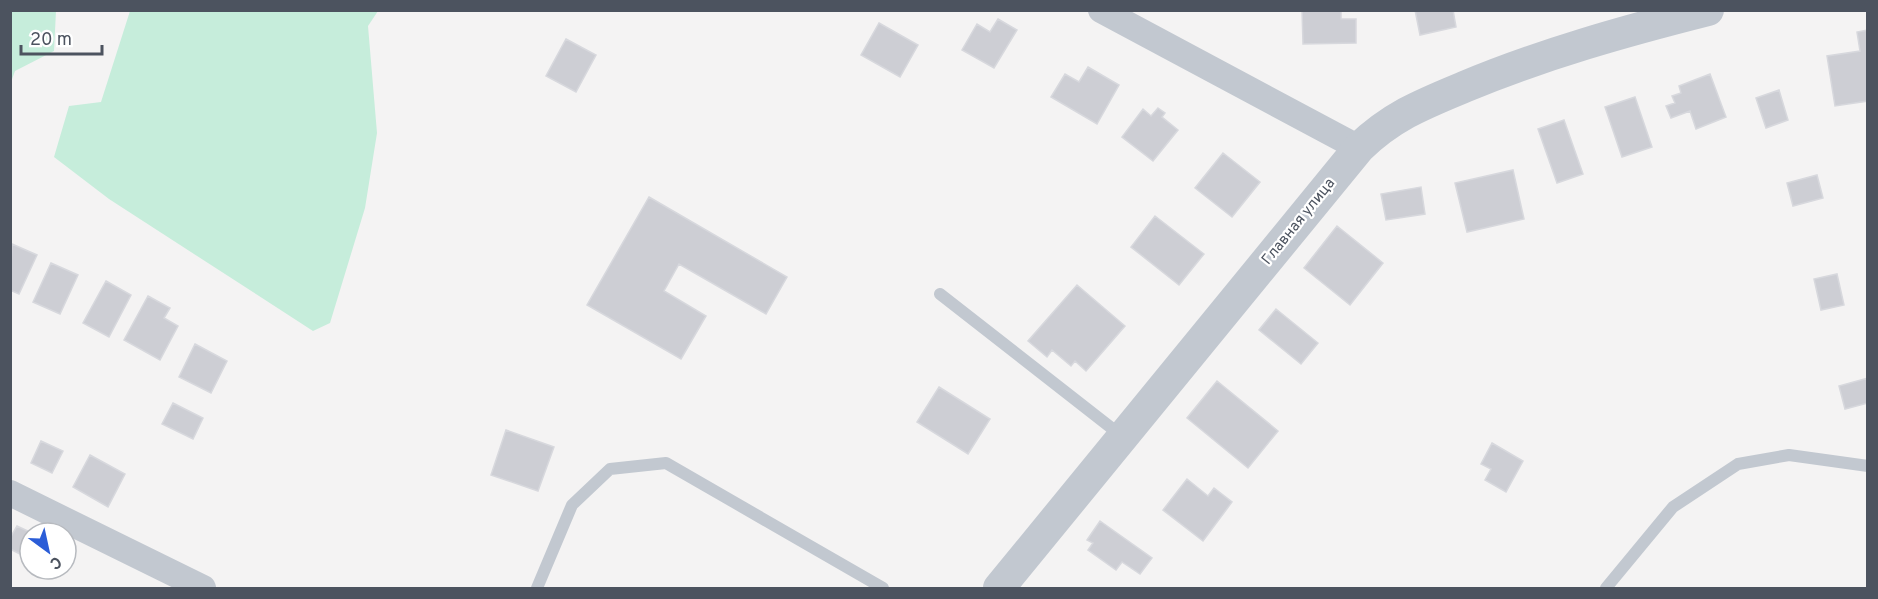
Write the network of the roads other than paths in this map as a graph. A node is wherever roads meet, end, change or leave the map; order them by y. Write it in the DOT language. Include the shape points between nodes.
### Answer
graph roads {
  1 [pos="1101,10"];
  2 [pos="1708,10"];
  3 [pos="1359,148"];
  4 [pos="940,294"];
  5 [pos="1124,437"];
  6 [pos="1868,466"];
  7 [pos="10,493"];
  8 [pos="203,588"];
  9 [pos="537,588"];
  10 [pos="883,588"];
  11 [pos="999,588"];
  12 [pos="1606,588"];
  1 -- 3 [label="street"];
  2 -- 3 [label="street, Главная улица" via="1615,34 1501,71 1402,113 1380,127"];
  3 -- 5 [label="street, Главная улица"];
  4 -- 5 [label="lane"];
  5 -- 11 [label="street, Главная улица"];
  6 -- 12 [label="lane" via="1789,456 1738,464 1673,507"];
  7 -- 8 [label="street"];
  9 -- 10 [label="lane" via="572,505 610,469 666,463"];
}
